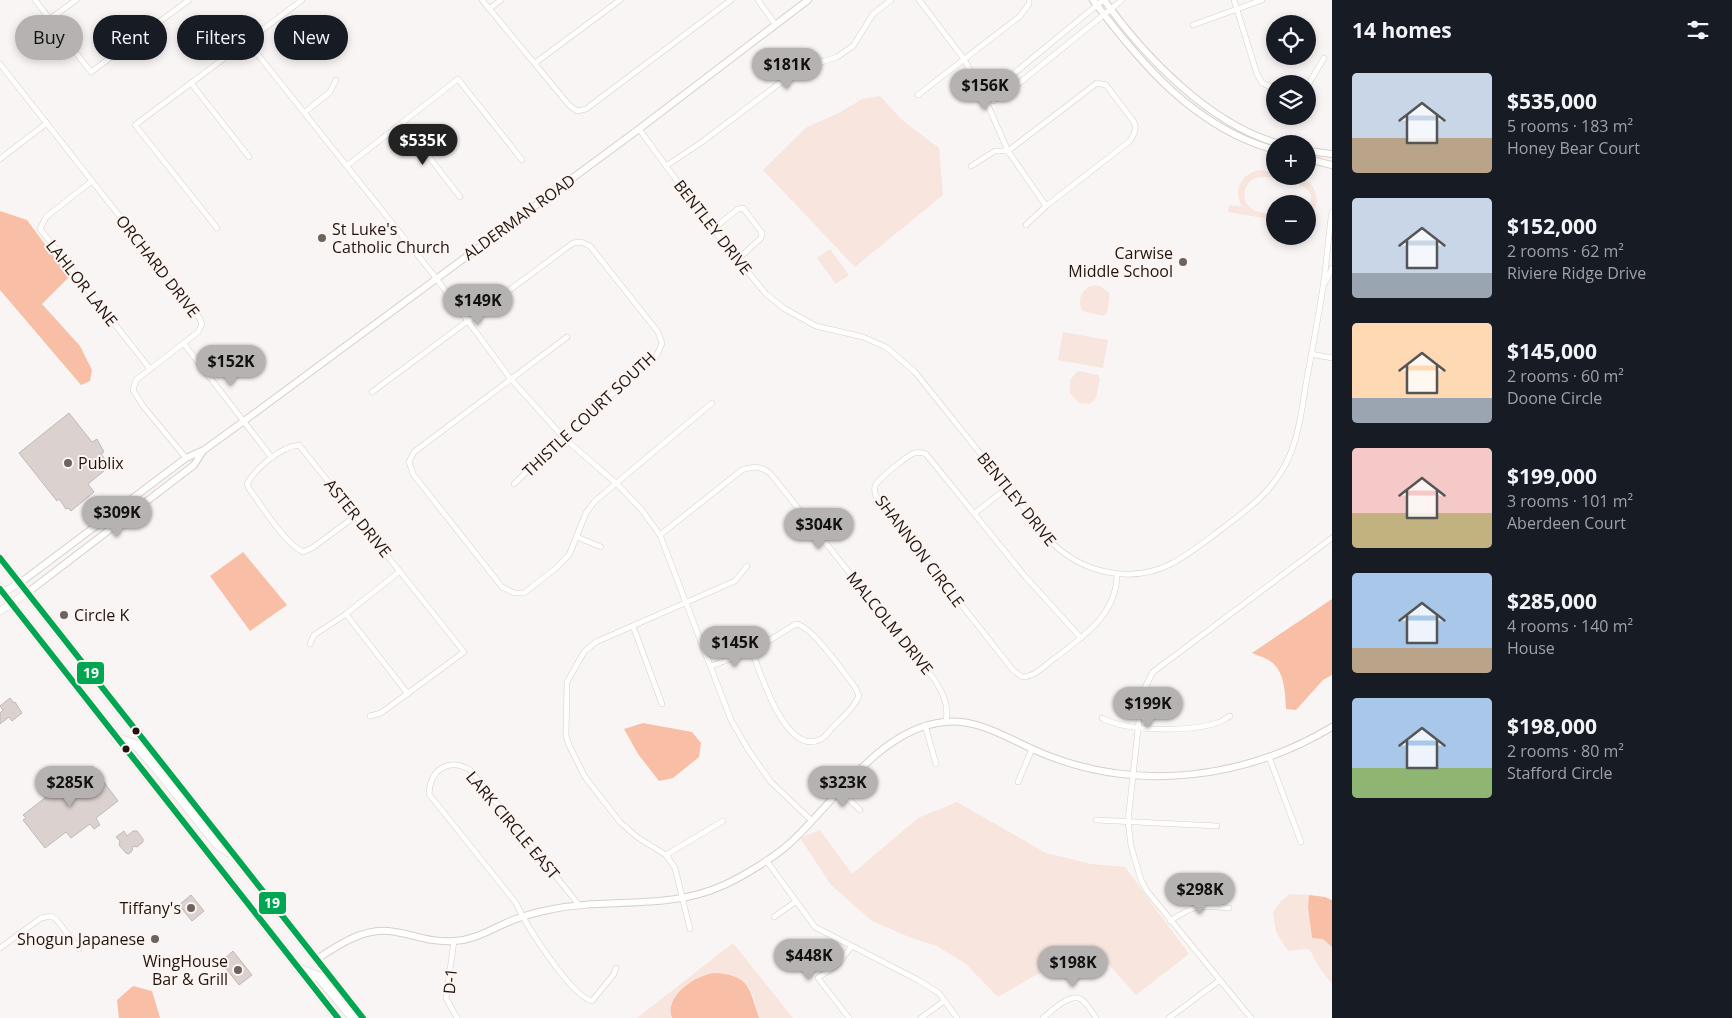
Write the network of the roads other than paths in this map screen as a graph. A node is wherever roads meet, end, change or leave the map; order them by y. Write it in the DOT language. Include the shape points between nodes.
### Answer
graph roads {
  1 [pos="35,0"];
  2 [pos="76,0"];
  3 [pos="188,0"];
  4 [pos="302,0"];
  5 [pos="482,0"];
  6 [pos="501,0"];
  7 [pos="620,0"];
  8 [pos="731,0"];
  9 [pos="758,0"];
  10 [pos="808,0"];
  11 [pos="891,0"];
  12 [pos="919,0"];
  13 [pos="1029,0"];
  14 [pos="1104,0"];
  15 [pos="1122,0"];
  16 [pos="1234,0"];
  17 [pos="1262,0"];
  18 [pos="1095,3"];
  19 [pos="489,9"];
  20 [pos="1110,9"];
  21 [pos="1237,10"];
  22 [pos="47,15"];
  23 [pos="55,15"];
  24 [pos="1104,15"];
  25 [pos="775,24"];
  26 [pos="1193,25"];
  27 [pos="264,28"];
  28 [pos="1324,58"];
  29 [pos="964,59"];
  30 [pos="82,60"];
  31 [pos="221,60"];
  32 [pos="263,60"];
  33 [pos="535,63"];
  34 [pos="0,64"];
  35 [pos="2,71"];
  36 [pos="1314,75"];
  37 [pos="336,80"];
  38 [pos="191,83"];
  39 [pos="1266,84"];
  40 [pos="918,95"];
  41 [pos="986,101"];
  42 [pos="305,112"];
  43 [pos="47,123"];
  44 [pos="403,123"];
  45 [pos="639,129"];
  46 [pos="1266,139"];
  47 [pos="1266,148"];
  48 [pos="1008,151"];
  49 [pos="1316,151"];
  50 [pos="1332,154"];
  51 [pos="249,157"];
  52 [pos="0,159"];
  53 [pos="522,160"];
  54 [pos="1316,161"];
  55 [pos="1332,164"];
  56 [pos="348,166"];
  57 [pos="666,166"];
  58 [pos="971,166"];
  59 [pos="92,181"];
  60 [pos="460,197"];
  61 [pos="1046,206"];
  62 [pos="1332,212"];
  63 [pos="1026,225"];
  64 [pos="217,228"];
  65 [pos="713,229"];
  66 [pos="1330,241"];
  67 [pos="738,259"];
  68 [pos="1332,268"];
  69 [pos="436,278"];
  70 [pos="1323,286"];
  71 [pos="467,322"];
  72 [pos="567,337"];
  73 [pos="184,344"];
  74 [pos="1311,354"];
  75 [pos="1332,358"];
  76 [pos="150,369"];
  77 [pos="510,378"];
  78 [pos="372,392"];
  79 [pos="712,403"];
  80 [pos="244,421"];
  81 [pos="563,438"];
  82 [pos="204,450"];
  83 [pos="186,458"];
  84 [pos="272,458"];
  85 [pos="514,484"];
  86 [pos="617,484"];
  87 [pos="1007,488"];
  88 [pos="975,514"];
  89 [pos="357,515"];
  90 [pos="660,535"];
  91 [pos="576,537"];
  92 [pos="1332,538"];
  93 [pos="601,547"];
  94 [pos="0,558"];
  95 [pos="747,566"];
  96 [pos="400,571"];
  97 [pos="1117,574"];
  98 [pos="20,583"];
  99 [pos="1,592"];
  100 [pos="27,593"];
  101 [pos="687,602"];
  102 [pos="11,603"];
  103 [pos="0,611"];
  104 [pos="346,614"];
  105 [pos="633,626"];
  106 [pos="1081,638"];
  107 [pos="310,644"];
  108 [pos="752,651"];
  109 [pos="711,666"];
  110 [pos="408,694"];
  111 [pos="662,704"];
  112 [pos="370,716"];
  113 [pos="1230,716"];
  114 [pos="1102,718"];
  115 [pos="946,722"];
  116 [pos="925,725"];
  117 [pos="1138,728"];
  118 [pos="1331,728"];
  119 [pos="116,738"];
  120 [pos="1032,749"];
  121 [pos="1269,757"];
  122 [pos="936,764"];
  123 [pos="1134,774"];
  124 [pos="1018,782"];
  125 [pos="840,791"];
  126 [pos="860,810"];
  127 [pos="811,820"];
  128 [pos="1096,820"];
  129 [pos="723,821"];
  130 [pos="1128,821"];
  131 [pos="1217,826"];
  132 [pos="1301,842"];
  133 [pos="666,855"];
  134 [pos="237,858"];
  135 [pos="766,860"];
  136 [pos="684,898"];
  137 [pos="795,902"];
  138 [pos="579,905"];
  139 [pos="1229,908"];
  140 [pos="522,917"];
  141 [pos="774,917"];
  142 [pos="1170,921"];
  143 [pos="690,929"];
  144 [pos="454,941"];
  145 [pos="851,947"];
  146 [pos="0,948"];
  147 [pos="79,949"];
  148 [pos="317,959"];
  149 [pos="298,968"];
  150 [pos="616,968"];
  151 [pos="1220,980"];
  152 [pos="944,1001"];
  153 [pos="338,1018"];
  154 [pos="353,1018"];
  155 [pos="363,1018"];
  156 [pos="457,1018"];
  157 [pos="850,1018"];
  158 [pos="921,1018"];
  159 [pos="957,1018"];
  160 [pos="1043,1018"];
  161 [pos="1096,1018"];
  162 [pos="1169,1018"];
  163 [pos="1252,1018"];
  1 -- 22 [label="street"];
  2 -- 23 [label="street"];
  3 -- 30 [label="street" via="91,72"];
  4 -- 27 [label="street"];
  5 -- 19 [label="street"];
  6 -- 19 [label="street"];
  7 -- 33 [label="street"];
  8 -- 33 [label="street" via="586,109 577,111 569,104"];
  9 -- 25 [label="street"];
  10 -- 25 [label="street, ALDERMAN ROAD"];
  11 -- 57 [label="street" via="873,14 853,46 837,57 797,70"];
  12 -- 29 [label="street"];
  13 -- 29 [label="street" via="1020,16"];
  14 -- 18 [label="street"];
  14 -- 20 [label="street"];
  15 -- 20 [label="street"];
  16 -- 21 [label="street"];
  17 -- 21 [label="street"];
  18 -- 24 [label="street"];
  18 -- 41 [label="street" via="989,94"];
  19 -- 33 [label="street"];
  20 -- 24 [label="street"];
  20 -- 46 [label="street" via="1183,90 1236,125"];
  21 -- 26 [label="street"];
  21 -- 39 [label="street" via="1257,74"];
  24 -- 41 [label="street" via="1011,89 993,101"];
  24 -- 47 [label="street" via="1152,74 1173,94 1207,118"];
  25 -- 45 [label="street, ALDERMAN ROAD"];
  28 -- 36 [label="street"];
  29 -- 40 [label="street"];
  29 -- 41 [label="street"];
  31 -- 38 [label="street"];
  32 -- 42 [label="street"];
  34 -- 35 [label="street, ORCHARD DRIVE"];
  35 -- 43 [label="street, ORCHARD DRIVE"];
  37 -- 42 [label="street" via="330,92"];
  38 -- 51 [label="street"];
  38 -- 64 [label="street" via="135,125"];
  41 -- 48 [label="street"];
  42 -- 56 [label="street"];
  43 -- 52 [label="street"];
  43 -- 59 [label="street, ORCHARD DRIVE"];
  44 -- 53 [label="street" via="458,79"];
  44 -- 56 [label="street"];
  44 -- 60 [label="street"];
  45 -- 57 [label="street, BENTLEY DRIVE"];
  45 -- 69 [label="street, ALDERMAN ROAD"];
  48 -- 58 [label="street" via="995,152"];
  48 -- 61 [label="street"];
  48 -- 61 [label="street" via="1097,82 1106,85 1132,118 1136,126 1130,141"];
  49 -- 50 [label="street"];
  54 -- 55 [label="street"];
  56 -- 69 [label="street"];
  57 -- 65 [label="street, BENTLEY DRIVE"];
  59 -- 73 [label="street, ORCHARD DRIVE" via="199,317 202,324 198,332"];
  59 -- 76 [label="street, LAHLOR LANE" via="46,217 40,229"];
  61 -- 63 [label="street"];
  62 -- 66 [label="street, BENTLEY DRIVE"];
  65 -- 67 [label="street, BENTLEY DRIVE"];
  65 -- 67 [label="street" via="743,208 762,234"];
  66 -- 70 [label="street, BENTLEY DRIVE"];
  67 -- 87 [label="street, BENTLEY DRIVE" via="766,294 784,309 816,326 863,337 886,347 900,358 915,372"];
  68 -- 70 [label="street, BENTLEY DRIVE"];
  69 -- 71 [label="street"];
  69 -- 80 [label="street, ALDERMAN ROAD"];
  70 -- 74 [label="street, BENTLEY DRIVE"];
  71 -- 77 [label="street"];
  71 -- 78 [label="street"];
  71 -- 81 [label="street, THISTLE COURT SOUTH" via="573,244 581,242 590,246 658,332 662,343 657,354"];
  72 -- 77 [label="street"];
  73 -- 76 [label="street, ORCHARD DRIVE"];
  73 -- 80 [label="street"];
  74 -- 75 [label="street"];
  74 -- 97 [label="street, BENTLEY DRIVE" via="1298,430 1290,456 1266,493 1180,559 1148,572"];
  76 -- 83 [label="street, ORCHARD DRIVE" via="136,380 133,390"];
  77 -- 81 [label="street"];
  77 -- 91 [label="street" via="414,452 410,462 413,474 502,587 514,593 524,592 556,568 569,555"];
  79 -- 86 [label="street"];
  80 -- 82 [label="street, ALDERMAN ROAD"];
  80 -- 84 [label="street"];
  81 -- 85 [label="street, THISTLE COURT SOUTH"];
  81 -- 86 [label="street"];
  82 -- 83 [label="street, ALDERMAN ROAD"];
  82 -- 100 [label="street, ALDERMAN ROAD" via="194,465"];
  83 -- 98 [label="street, ALDERMAN ROAD"];
  84 -- 89 [label="street, ASTER DRIVE" via="287,448 299,445"];
  84 -- 89 [label="street" via="253,473 247,484 295,548 303,552 312,548"];
  86 -- 90 [label="street"];
  86 -- 91 [label="street" via="586,513"];
  87 -- 88 [label="street"];
  87 -- 97 [label="street, BENTLEY DRIVE" via="1063,553 1090,568"];
  88 -- 106 [label="street, SHANNON CIRCLE" via="1023,574"];
  88 -- 106 [label="street, SHANNON CIRCLE" via="924,453 909,456 876,485 877,498 1016,673 1022,677 1031,676"];
  89 -- 96 [label="street, ASTER DRIVE"];
  90 -- 101 [label="street"];
  90 -- 115 [label="street, MALCOLM DRIVE" via="742,470 762,467 934,678 944,694 948,710"];
  91 -- 93 [label="street"];
  92 -- 117 [label="street" via="1153,672 1142,693"];
  94 -- 98 [label="highway"];
  95 -- 101 [label="street" via="735,581"];
  96 -- 104 [label="street"];
  96 -- 110 [label="street, ASTER DRIVE" via="464,652"];
  97 -- 106 [label="street, SHANNON CIRCLE" via="1115,593 1106,611"];
  98 -- 99 [label="main road, ALDERMAN ROAD"];
  98 -- 100 [label="highway"];
  99 -- 102 [label="highway"];
  100 -- 102 [label="main road, ALDERMAN ROAD"];
  100 -- 134 [label="highway"];
  101 -- 105 [label="street"];
  101 -- 109 [label="street"];
  102 -- 103 [label="main road, ALDERMAN ROAD"];
  102 -- 119 [label="highway"];
  104 -- 107 [label="street" via="314,635"];
  104 -- 110 [label="street"];
  105 -- 111 [label="street"];
  105 -- 133 [label="street" via="596,642 578,661 567,682 566,736 585,777 620,822"];
  108 -- 108 [label="street" via="790,626 802,625 855,687 858,696 854,706 822,739 806,741 794,734 774,710"];
  108 -- 109 [label="street"];
  109 -- 127 [label="street" via="731,720 749,751 771,782"];
  110 -- 112 [label="street" via="381,713"];
  113 -- 117 [label="street" via="1217,723 1181,728"];
  114 -- 117 [label="street"];
  115 -- 116 [label="street"];
  115 -- 120 [label="street" via="985,727"];
  116 -- 122 [label="street"];
  116 -- 125 [label="street" via="887,745"];
  117 -- 123 [label="street"];
  118 -- 121 [label="street"];
  119 -- 134 [label="highway" via="136,745 216,843"];
  119 -- 149 [label="highway"];
  120 -- 123 [label="street" via="1094,769"];
  120 -- 124 [label="street"];
  121 -- 123 [label="street" via="1208,773"];
  121 -- 132 [label="street"];
  123 -- 130 [label="street"];
  125 -- 126 [label="street"];
  125 -- 127 [label="street"];
  127 -- 135 [label="street" via="789,844"];
  128 -- 130 [label="street"];
  129 -- 133 [label="street"];
  130 -- 131 [label="street"];
  130 -- 142 [label="street" via="1141,880"];
  133 -- 136 [label="street" via="675,868"];
  134 -- 148 [label="highway"];
  135 -- 136 [label="street" via="724,885"];
  135 -- 137 [label="street"];
  136 -- 138 [label="street" via="651,903"];
  136 -- 143 [label="street"];
  137 -- 141 [label="street"];
  137 -- 145 [label="street" via="815,927"];
  138 -- 140 [label="street"];
  138 -- 140 [label="street, LARK CIRCLE EAST" via="470,770 462,765 445,766 433,775 430,794 516,903"];
  139 -- 142 [label="street" via="1199,905"];
  140 -- 144 [label="street" via="476,938"];
  140 -- 150 [label="street" via="536,940 586,1000 592,1001 598,995"];
  142 -- 151 [label="street"];
  144 -- 148 [label="street" via="431,942 381,931 354,937"];
  144 -- 156 [label="street, D-1" via="446,998"];
  145 -- 152 [label="street" via="918,980 939,993"];
  145 -- 157 [label="street" via="838,964 818,978"];
  146 -- 147 [label="street" via="41,918 50,916 56,919"];
  148 -- 155 [label="highway"];
  149 -- 153 [label="highway"];
  149 -- 154 [label="highway" via="319,977"];
  151 -- 162 [label="street"];
  151 -- 163 [label="street"];
  152 -- 158 [label="street"];
  152 -- 159 [label="street"];
  160 -- 161 [label="street" via="1067,1000 1075,998 1082,1000"];
}
